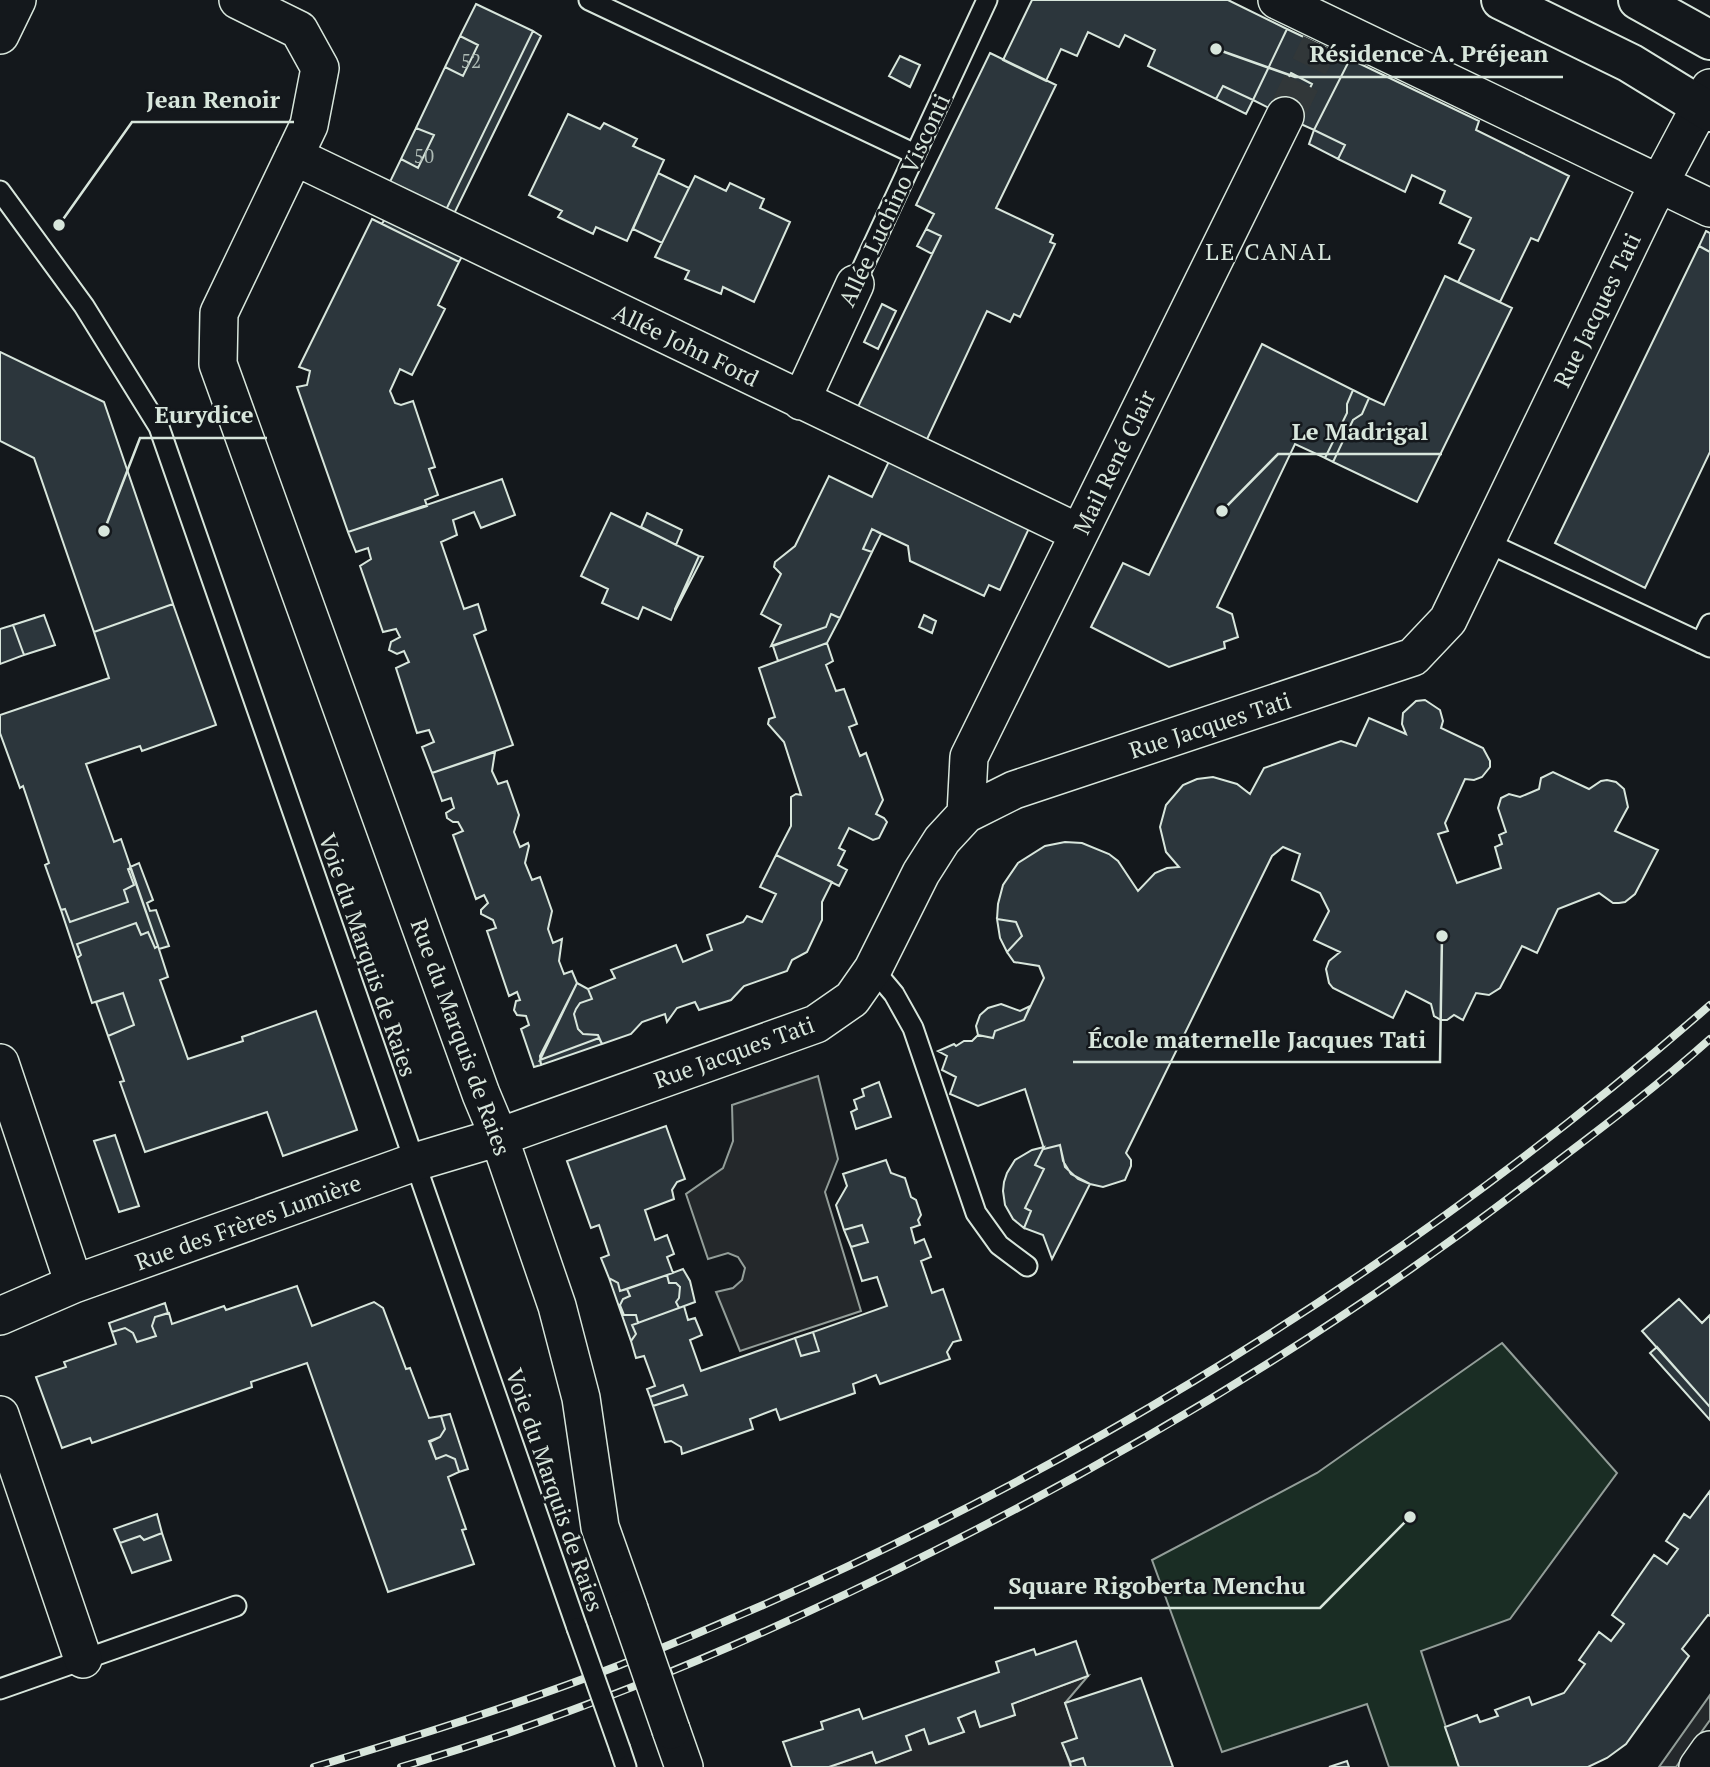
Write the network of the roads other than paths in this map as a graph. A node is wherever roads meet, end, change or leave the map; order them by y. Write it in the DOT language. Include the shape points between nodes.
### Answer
graph roads {
  1 [pos="17,0"];
  2 [pos="238,0"];
  3 [pos="590,0"];
  4 [pos="987,0"];
  5 [pos="1277,0"];
  6 [pos="1501,0"];
  7 [pos="1638,0"];
  8 [pos="0,35"];
  9 [pos="1710,40"];
  10 [pos="1707,102"];
  11 [pos="1285,116"];
  12 [pos="915,154"];
  13 [pos="293,156"];
  14 [pos="1658,185"];
  15 [pos="0,191"];
  16 [pos="1710,208"];
  17 [pos="855,284"];
  18 [pos="801,401"];
  19 [pos="1079,533"];
  20 [pos="1486,542"];
  21 [pos="1710,624"];
  22 [pos="1705,645"];
  23 [pos="966,814"];
  24 [pos="873,969"];
  25 [pos="0,1063"];
  26 [pos="499,1137"];
  27 [pos="415,1162"];
  28 [pos="1027,1266"];
  29 [pos="74,1284"];
  30 [pos="0,1316"];
  31 [pos="0,1415"];
  32 [pos="236,1606"];
  33 [pos="82,1659"];
  34 [pos="0,1689"];
  35 [pos="1710,1750"];
  36 [pos="623,1758"];
  37 [pos="684,1767"];
  38 [pos="1698,1767"];
  1 -- 8 [label="street"];
  2 -- 13 [label="street" via="299,30 320,68 309,125"];
  3 -- 12 [label="lane"];
  4 -- 12 [label="lane, Allée Luchino Visconti"];
  5 -- 14 [label="street"];
  6 -- 10 [label="main road"];
  7 -- 9 [label="main road"];
  10 -- 14 [label="street, Rue Jacques Tati"];
  11 -- 19 [label="street, Mail René Clair"];
  12 -- 17 [label="lane, Allée Luchino Visconti"];
  13 -- 18 [label="street, Allée John Ford"];
  13 -- 26 [label="street, Rue du Marquis de Raies" via="219,313 218,364"];
  14 -- 16 [label="street"];
  14 -- 20 [label="street, Rue Jacques Tati"];
  15 -- 27 [label="lane, Voie du Marquis de Raies" via="84,306 159,427"];
  17 -- 18 [label="street, Allée Luchino Visconti"];
  18 -- 19 [label="street, Allée John Ford"];
  19 -- 23 [label="street, Mail René Clair" via="969,757"];
  20 -- 22 [label="lane"];
  20 -- 23 [label="street, Rue Jacques Tati" via="1448,620 1413,657 1014,790"];
  21 -- 22 [label="lane"];
  23 -- 24 [label="street, Rue Jacques Tati" via="921,873"];
  24 -- 26 [label="street, Rue Jacques Tati" via="852,999 816,1024"];
  24 -- 28 [label="lane" via="913,1028 976,1213 999,1245"];
  25 -- 29 [label="street"];
  26 -- 27 [label="street, Rue des Frères Lumière"];
  26 -- 37 [label="street, Rue du Marquis de Raies, bridge" via="556,1306 580,1398 600,1527"];
  27 -- 29 [label="street, Rue des Frères Lumière"];
  27 -- 36 [label="lane, Voie du Marquis de Raies, bridge"];
  29 -- 30 [label="street, Rue des Frères Lumière"];
  31 -- 33 [label="street"];
  32 -- 33 [label="lane"];
  33 -- 34 [label="lane"];
  35 -- 38 [label="street"];
}
